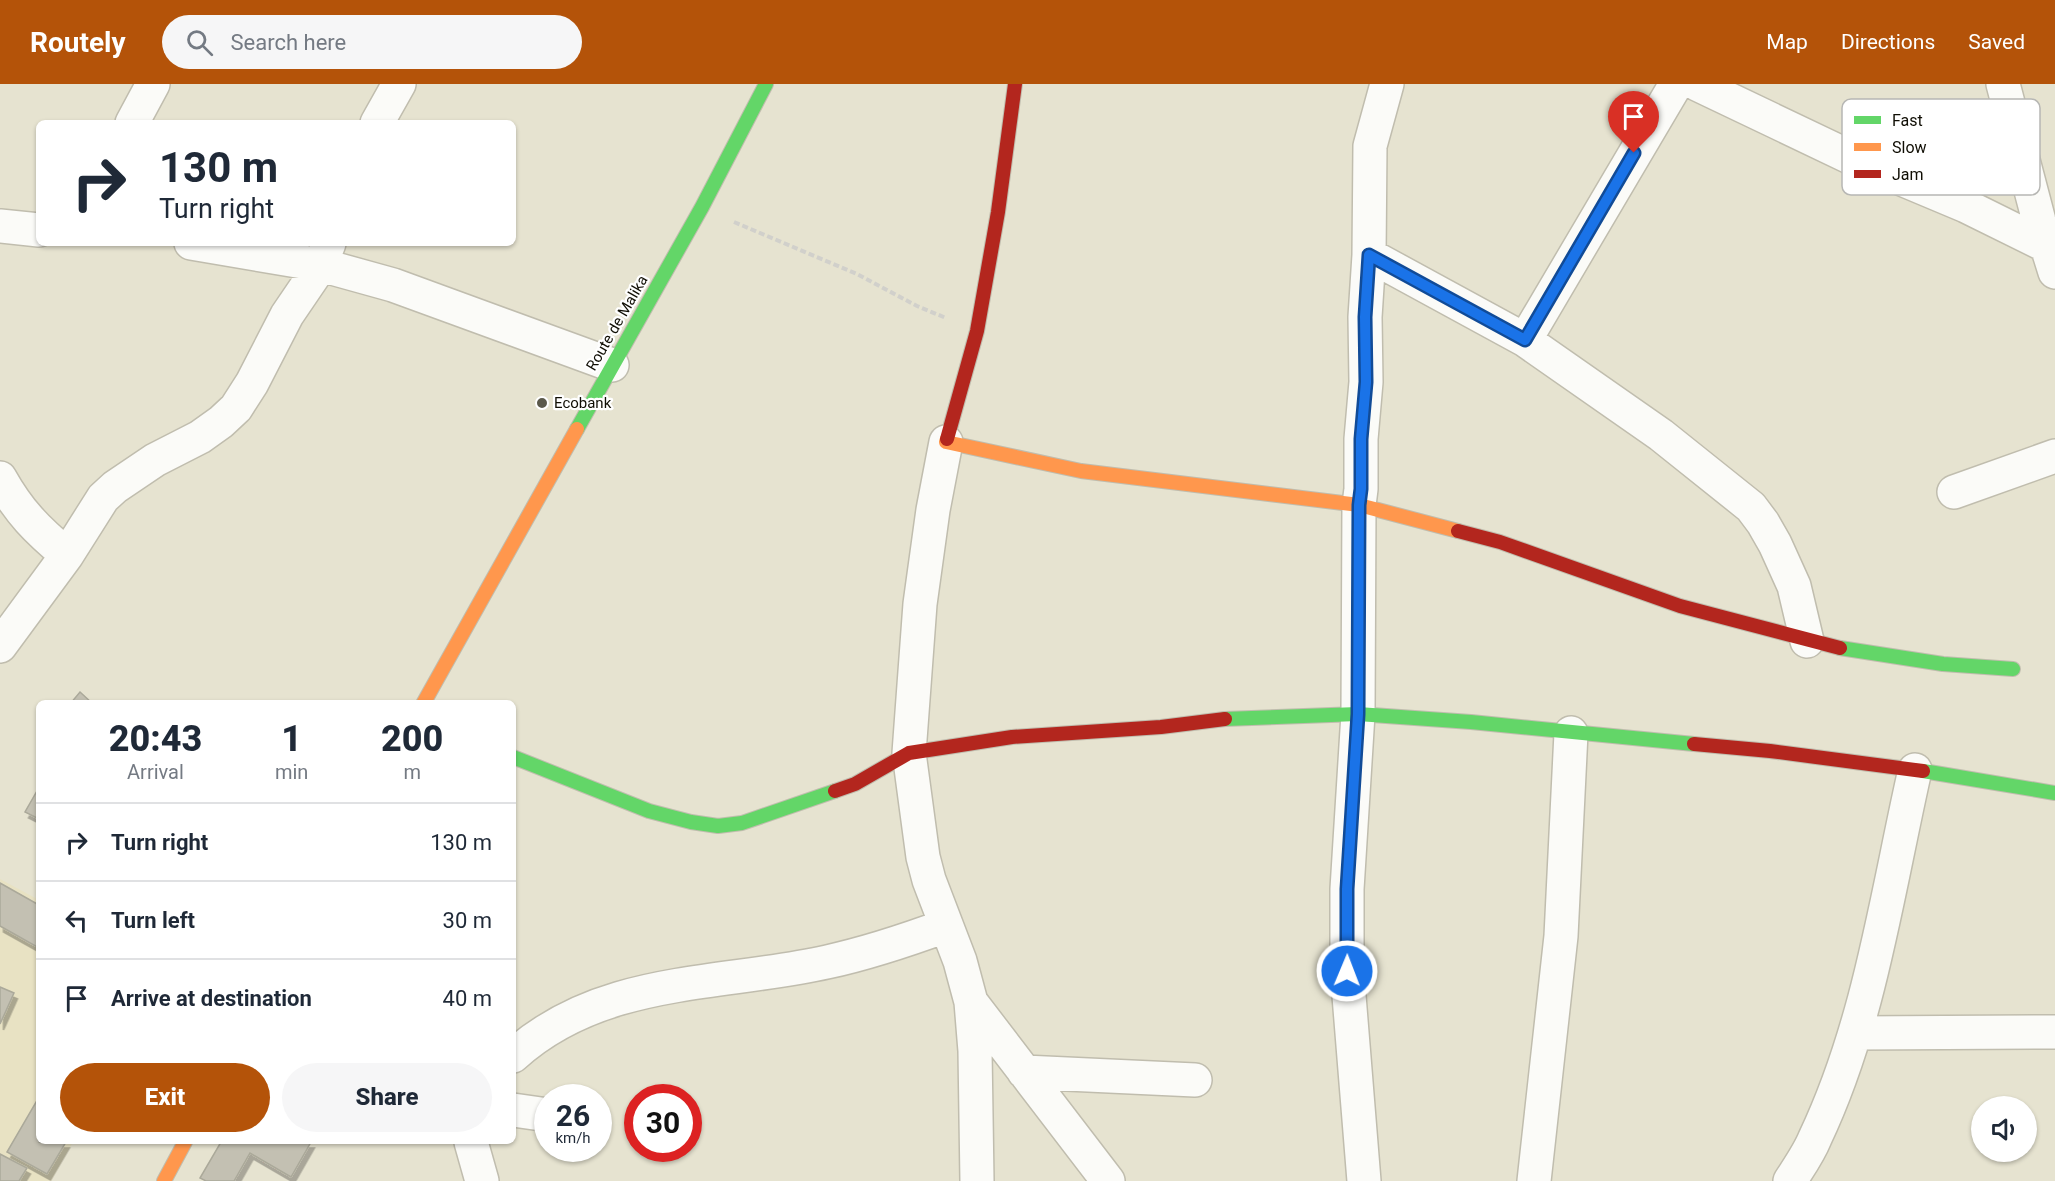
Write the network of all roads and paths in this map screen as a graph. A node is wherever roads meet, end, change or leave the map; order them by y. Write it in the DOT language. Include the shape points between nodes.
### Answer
graph roads {
  1 [pos="153,84"];
  2 [pos="399,84"];
  3 [pos="765,84"];
  4 [pos="1015,84"];
  5 [pos="1387,84"];
  6 [pos="1676,84"];
  7 [pos="1697,84"];
  8 [pos="2003,84"];
  9 [pos="2007,99"];
  10 [pos="134,120"];
  11 [pos="379,120"];
  12 [pos="1842,153"];
  13 [pos="1938,195"];
  14 [pos="2033,195"];
  15 [pos="702,207"];
  16 [pos="0,226"];
  17 [pos="36,230"];
  18 [pos="228,246"];
  19 [pos="325,254"];
  20 [pos="1369,255"];
  21 [pos="2051,259"];
  22 [pos="976,332"];
  23 [pos="1525,340"];
  24 [pos="612,365"];
  25 [pos="946,442"];
  26 [pos="2055,456"];
  27 [pos="0,478"];
  28 [pos="1954,492"];
  29 [pos="1359,505"];
  30 [pos="67,555"];
  31 [pos="1807,641"];
  32 [pos="0,646"];
  33 [pos="2013,669"];
  34 [pos="425,700"];
  35 [pos="1358,714"];
  36 [pos="1571,733"];
  37 [pos="909,753"];
  38 [pos="516,758"];
  39 [pos="1915,770"];
  40 [pos="2055,792"];
  41 [pos="945,926"];
  42 [pos="971,1002"];
  43 [pos="2055,1032"];
  44 [pos="1856,1033"];
  45 [pos="516,1053"];
  46 [pos="1024,1072"];
  47 [pos="1195,1080"];
  48 [pos="516,1110"];
  49 [pos="534,1113"];
  50 [pos="184,1144"];
  51 [pos="472,1144"];
  52 [pos="164,1181"];
  53 [pos="482,1181"];
  54 [pos="977,1181"];
  55 [pos="1108,1181"];
  56 [pos="1364,1181"];
  57 [pos="1534,1181"];
  58 [pos="1790,1181"];
  1 -- 10 [label="street"];
  2 -- 11 [label="street"];
  3 -- 15 [label="street, Route de Malika"];
  4 -- 22 [label="street" via="998,212"];
  5 -- 20 [label="street" via="1370,146"];
  6 -- 23 [label="street"];
  7 -- 12 [label="street"];
  8 -- 9 [label="street"];
  13 -- 21 [label="street" via="1994,219"];
  14 -- 21 [label="street"];
  15 -- 22 [label="path" via="857,274"];
  15 -- 24 [label="street, Route de Malika"];
  16 -- 17 [label="street"];
  18 -- 19 [label="street"];
  19 -- 24 [label="street" via="393,285"];
  19 -- 30 [label="street" via="236,408 200,437 115,487 103,498"];
  20 -- 23 [label="street"];
  20 -- 29 [label="street"];
  22 -- 25 [label="street"];
  23 -- 31 [label="street" via="1661,435 1751,507 1775,544 1794,585"];
  24 -- 34 [label="street, Route de Malika"];
  25 -- 29 [label="street" via="1081,471"];
  25 -- 37 [label="street" via="920,604"];
  26 -- 28 [label="street"];
  27 -- 30 [label="street" via="31,524"];
  29 -- 31 [label="street" via="1500,542 1680,606"];
  29 -- 35 [label="street"];
  30 -- 32 [label="street"];
  31 -- 33 [label="street" via="1943,664"];
  35 -- 36 [label="street"];
  35 -- 37 [label="street" via="1240,717 1161,728 1023,736"];
  35 -- 56 [label="street" via="1347,889 1347,971"];
  36 -- 39 [label="street" via="1770,751"];
  36 -- 57 [label="street" via="1561,936"];
  37 -- 38 [label="street" via="855,784 742,823 718,826 649,811"];
  37 -- 41 [label="street" via="923,857"];
  39 -- 40 [label="street"];
  39 -- 44 [label="street"];
  41 -- 42 [label="street"];
  41 -- 45 [label="street" via="827,962 692,981 639,993 558,1023"];
  42 -- 46 [label="street"];
  42 -- 54 [label="street"];
  43 -- 44 [label="street"];
  44 -- 58 [label="street" via="1815,1140"];
  46 -- 47 [label="street"];
  46 -- 55 [label="street"];
  48 -- 49 [label="street"];
  50 -- 52 [label="street"];
  51 -- 53 [label="street"];
}
